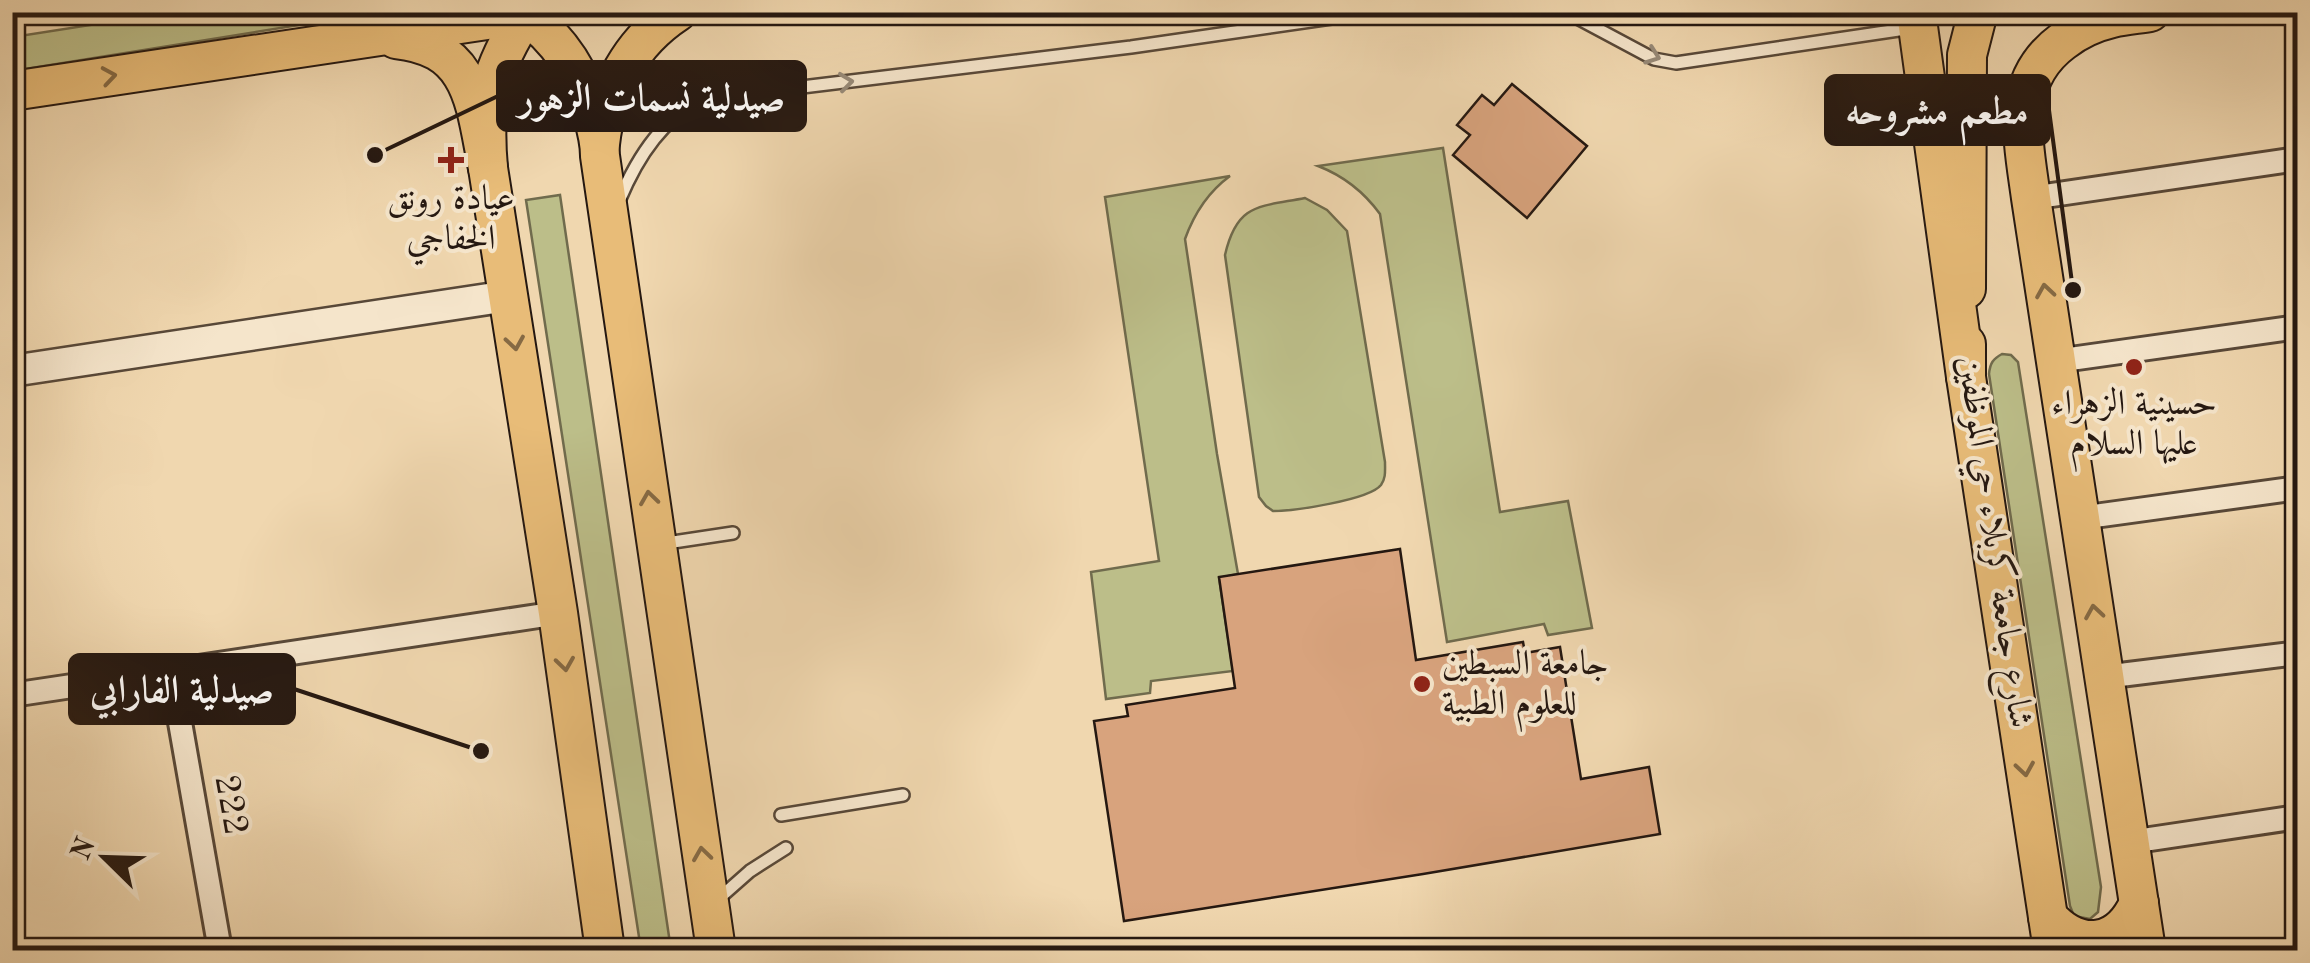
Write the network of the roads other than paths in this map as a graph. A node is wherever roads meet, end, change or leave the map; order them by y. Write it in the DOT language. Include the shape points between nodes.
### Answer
graph roads {
  1 [pos="676,12"];
  2 [pos="1373,12"];
  3 [pos="1566,12"];
  4 [pos="1978,12"];
  5 [pos="2150,12"];
  6 [pos="528,13"];
  7 [pos="1917,20"];
  8 [pos="363,38"];
  9 [pos="494,74"];
  10 [pos="580,80"];
  11 [pos="12,91"];
  12 [pos="600,144"];
  13 [pos="2298,159"];
  14 [pos="488,168"];
  15 [pos="2031,198"];
  16 [pos="610,229"];
  17 [pos="508,296"];
  18 [pos="2298,327"];
  19 [pos="2056,361"];
  20 [pos="12,371"];
  21 [pos="1966,378"];
  22 [pos="2298,488"];
  23 [pos="2080,518"];
  24 [pos="733,533"];
  25 [pos="656,545"];
  26 [pos="558,613"];
  27 [pos="2298,654"];
  28 [pos="171,672"];
  29 [pos="2104,677"];
  30 [pos="12,695"];
  31 [pos="903,795"];
  32 [pos="780,815"];
  33 [pos="2298,817"];
  34 [pos="2130,842"];
  35 [pos="786,848"];
  36 [pos="2139,903"];
  37 [pos="710,908"];
  38 [pos="2050,934"];
  39 [pos="220,950"];
  40 [pos="605,950"];
  41 [pos="716,950"];
  42 [pos="2146,950"];
  1 -- 12 [label="main road" via="622,71"];
  16 -- 2 [label="lane, one-way" via="645,153 675,118 698,104"];
  3 -- 7 [label="lane, one-way" via="1654,60 1676,63"];
  4 -- 21 [label="main road, شارع جامعة كربلاء حي الموظفين" via="1967,55"];
  5 -- 15 [label="main road" via="2087,26 2036,68 2024,117"];
  6 -- 8 [label="main road"];
  6 -- 9 [label="main road"];
  6 -- 10 [label="main road"];
  7 -- 21 [label="main road"];
  11 -- 8 [label="main road, one-way"];
  8 -- 14 [label="main road" via="412,40 452,60 472,96"];
  9 -- 10 [label="main road" via="510,56 533,49 557,54"];
  9 -- 14 [label="main road" via="485,119"];
  10 -- 12 [label="main road"];
  12 -- 16 [label="main road"];
  13 -- 15 [label="street"];
  14 -- 17 [label="main road"];
  19 -- 15 [label="main road, one-way"];
  25 -- 16 [label="main road, one-way"];
  17 -- 20 [label="street"];
  17 -- 26 [label="main road, one-way"];
  18 -- 19 [label="street"];
  19 -- 23 [label="main road"];
  21 -- 38 [label="main road, شارع جامعة كربلاء حي الموظفين, one-way"];
  22 -- 23 [label="street"];
  29 -- 23 [label="main road, one-way"];
  24 -- 25 [label="lane"];
  37 -- 25 [label="main road, one-way"];
  26 -- 28 [label="street"];
  26 -- 40 [label="main road, one-way"];
  27 -- 29 [label="street"];
  28 -- 30 [label="street"];
  28 -- 39 [label="street, 222"];
  29 -- 34 [label="main road"];
  31 -- 32 [label="lane"];
  33 -- 34 [label="street"];
  34 -- 36 [label="main road"];
  35 -- 37 [label="lane"];
  36 -- 38 [label="main road" via="2132,918 2106,938"];
  36 -- 42 [label="main road"];
  37 -- 41 [label="main road"];
}
